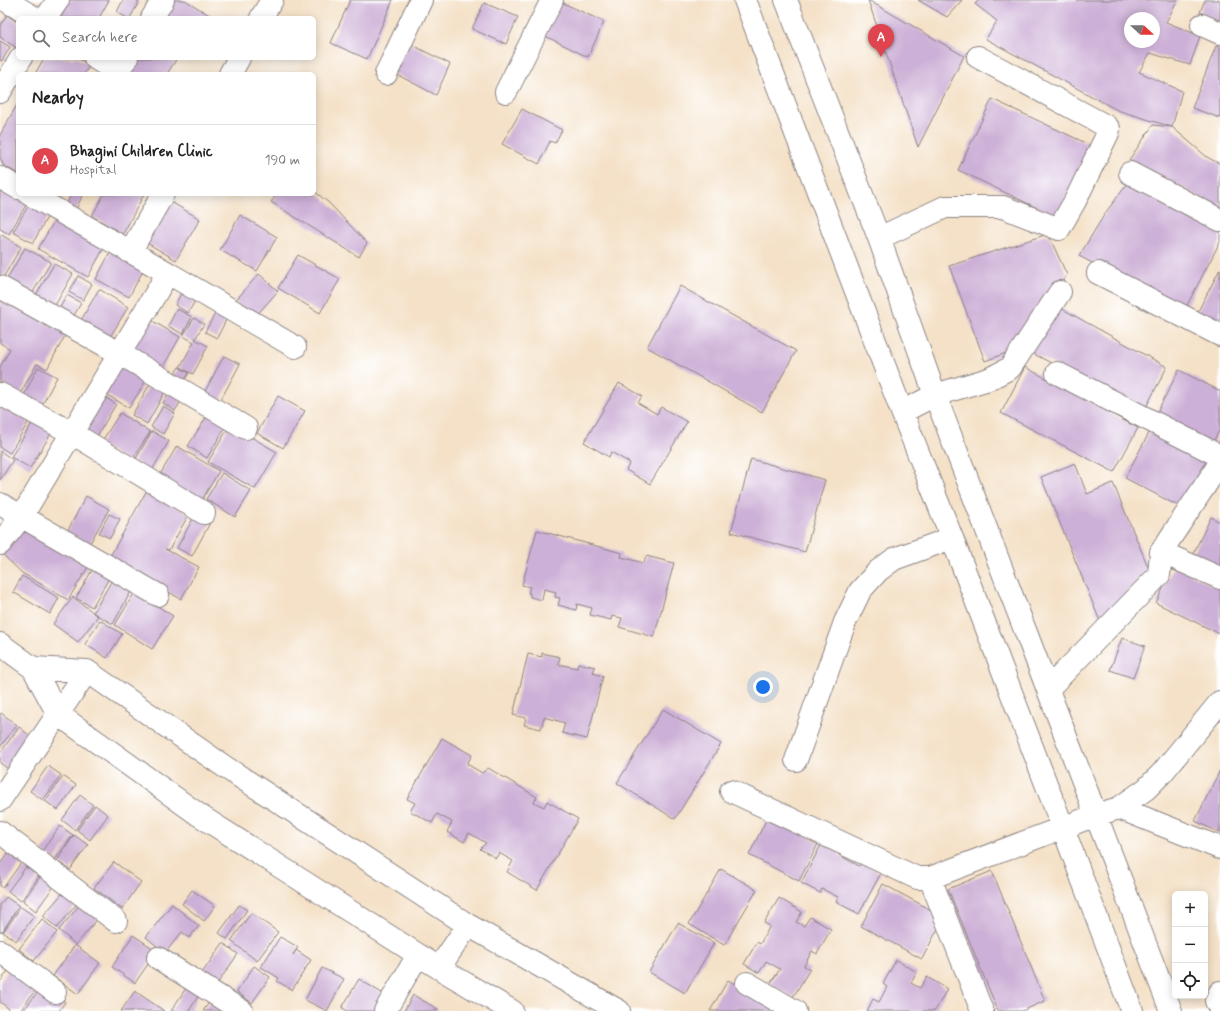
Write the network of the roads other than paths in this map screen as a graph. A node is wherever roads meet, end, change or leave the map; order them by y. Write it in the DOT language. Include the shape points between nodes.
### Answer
graph roads {
  1 [pos="5,0"];
  2 [pos="58,0"];
  3 [pos="163,0"];
  4 [pos="272,0"];
  5 [pos="422,0"];
  6 [pos="552,0"];
  7 [pos="745,0"];
  8 [pos="786,0"];
  9 [pos="32,16"];
  10 [pos="47,16"];
  11 [pos="153,16"];
  12 [pos="262,16"];
  13 [pos="978,57"];
  14 [pos="20,60"];
  15 [pos="98,60"];
  16 [pos="125,60"];
  17 [pos="238,60"];
  18 [pos="231,72"];
  19 [pos="386,74"];
  20 [pos="0,92"];
  21 [pos="506,92"];
  22 [pos="1130,173"];
  23 [pos="32,196"];
  24 [pos="162,196"];
  25 [pos="1220,220"];
  26 [pos="879,238"];
  27 [pos="130,252"];
  28 [pos="1098,272"];
  29 [pos="168,273"];
  30 [pos="0,286"];
  31 [pos="1060,292"];
  32 [pos="1220,335"];
  33 [pos="295,347"];
  34 [pos="119,353"];
  35 [pos="1057,373"];
  36 [pos="0,394"];
  37 [pos="935,395"];
  38 [pos="902,412"];
  39 [pos="246,428"];
  40 [pos="72,433"];
  41 [pos="1220,456"];
  42 [pos="1220,463"];
  43 [pos="0,504"];
  44 [pos="204,512"];
  45 [pos="22,516"];
  46 [pos="952,538"];
  47 [pos="0,544"];
  48 [pos="1161,552"];
  49 [pos="1220,578"];
  50 [pos="158,595"];
  51 [pos="0,644"];
  52 [pos="33,668"];
  53 [pos="87,671"];
  54 [pos="1048,689"];
  55 [pos="1220,702"];
  56 [pos="58,714"];
  57 [pos="796,760"];
  58 [pos="730,791"];
  59 [pos="0,800"];
  60 [pos="1119,808"];
  61 [pos="1096,815"];
  62 [pos="1063,828"];
  63 [pos="0,832"];
  64 [pos="1220,848"];
  65 [pos="930,878"];
  66 [pos="116,921"];
  67 [pos="468,926"];
  68 [pos="0,951"];
  69 [pos="418,955"];
  70 [pos="158,958"];
  71 [pos="440,968"];
  72 [pos="748,983"];
  73 [pos="55,992"];
  74 [pos="1220,992"];
  75 [pos="1220,1009"];
  76 [pos="242,1011"];
  77 [pos="385,1011"];
  78 [pos="512,1011"];
  79 [pos="619,1011"];
  80 [pos="795,1011"];
  81 [pos="982,1011"];
  82 [pos="1132,1011"];
  83 [pos="1171,1011"];
  1 -- 9 [label="street"];
  2 -- 10 [label="street"];
  3 -- 11 [label="street"];
  4 -- 12 [label="street"];
  5 -- 19 [label="street"];
  6 -- 21 [label="street"];
  7 -- 38 [label="street"];
  8 -- 26 [label="street"];
  13 -- 26 [label="street" via="1109,129 1059,229 1003,208 945,206"];
  14 -- 20 [label="street"];
  15 -- 16 [label="street" via="112,69 119,68"];
  17 -- 18 [label="street"];
  22 -- 25 [label="street"];
  23 -- 27 [label="street"];
  24 -- 27 [label="street"];
  26 -- 37 [label="street"];
  27 -- 29 [label="street"];
  28 -- 32 [label="street"];
  29 -- 33 [label="street"];
  29 -- 34 [label="street"];
  30 -- 34 [label="street"];
  31 -- 37 [label="street" via="1010,368 989,379"];
  34 -- 39 [label="street"];
  34 -- 40 [label="street"];
  35 -- 41 [label="street"];
  36 -- 40 [label="street"];
  37 -- 38 [label="street"];
  37 -- 54 [label="street"];
  38 -- 46 [label="street"];
  40 -- 44 [label="street"];
  40 -- 45 [label="street"];
  42 -- 48 [label="street"];
  43 -- 45 [label="street"];
  45 -- 47 [label="street"];
  45 -- 50 [label="street"];
  46 -- 57 [label="street" via="894,559 878,571 860,591 845,622"];
  46 -- 62 [label="street"];
  48 -- 49 [label="street"];
  48 -- 54 [label="street" via="1159,575"];
  51 -- 52 [label="street"];
  52 -- 53 [label="street"];
  52 -- 56 [label="street"];
  53 -- 56 [label="street"];
  53 -- 67 [label="street" via="225,767"];
  54 -- 61 [label="street"];
  55 -- 60 [label="street" via="1162,773 1146,789"];
  56 -- 59 [label="street"];
  56 -- 69 [label="street" via="199,815"];
  58 -- 65 [label="street" via="917,878"];
  60 -- 61 [label="street"];
  60 -- 64 [label="street"];
  61 -- 62 [label="street"];
  61 -- 83 [label="street"];
  62 -- 65 [label="street"];
  62 -- 82 [label="street"];
  63 -- 66 [label="street"];
  65 -- 81 [label="street"];
  67 -- 71 [label="street"];
  67 -- 79 [label="street"];
  68 -- 73 [label="street"];
  69 -- 71 [label="street"];
  69 -- 77 [label="street"];
  70 -- 76 [label="street"];
  71 -- 78 [label="street"];
  72 -- 80 [label="street"];
  74 -- 75 [label="street" via="1216,1001"];
}
